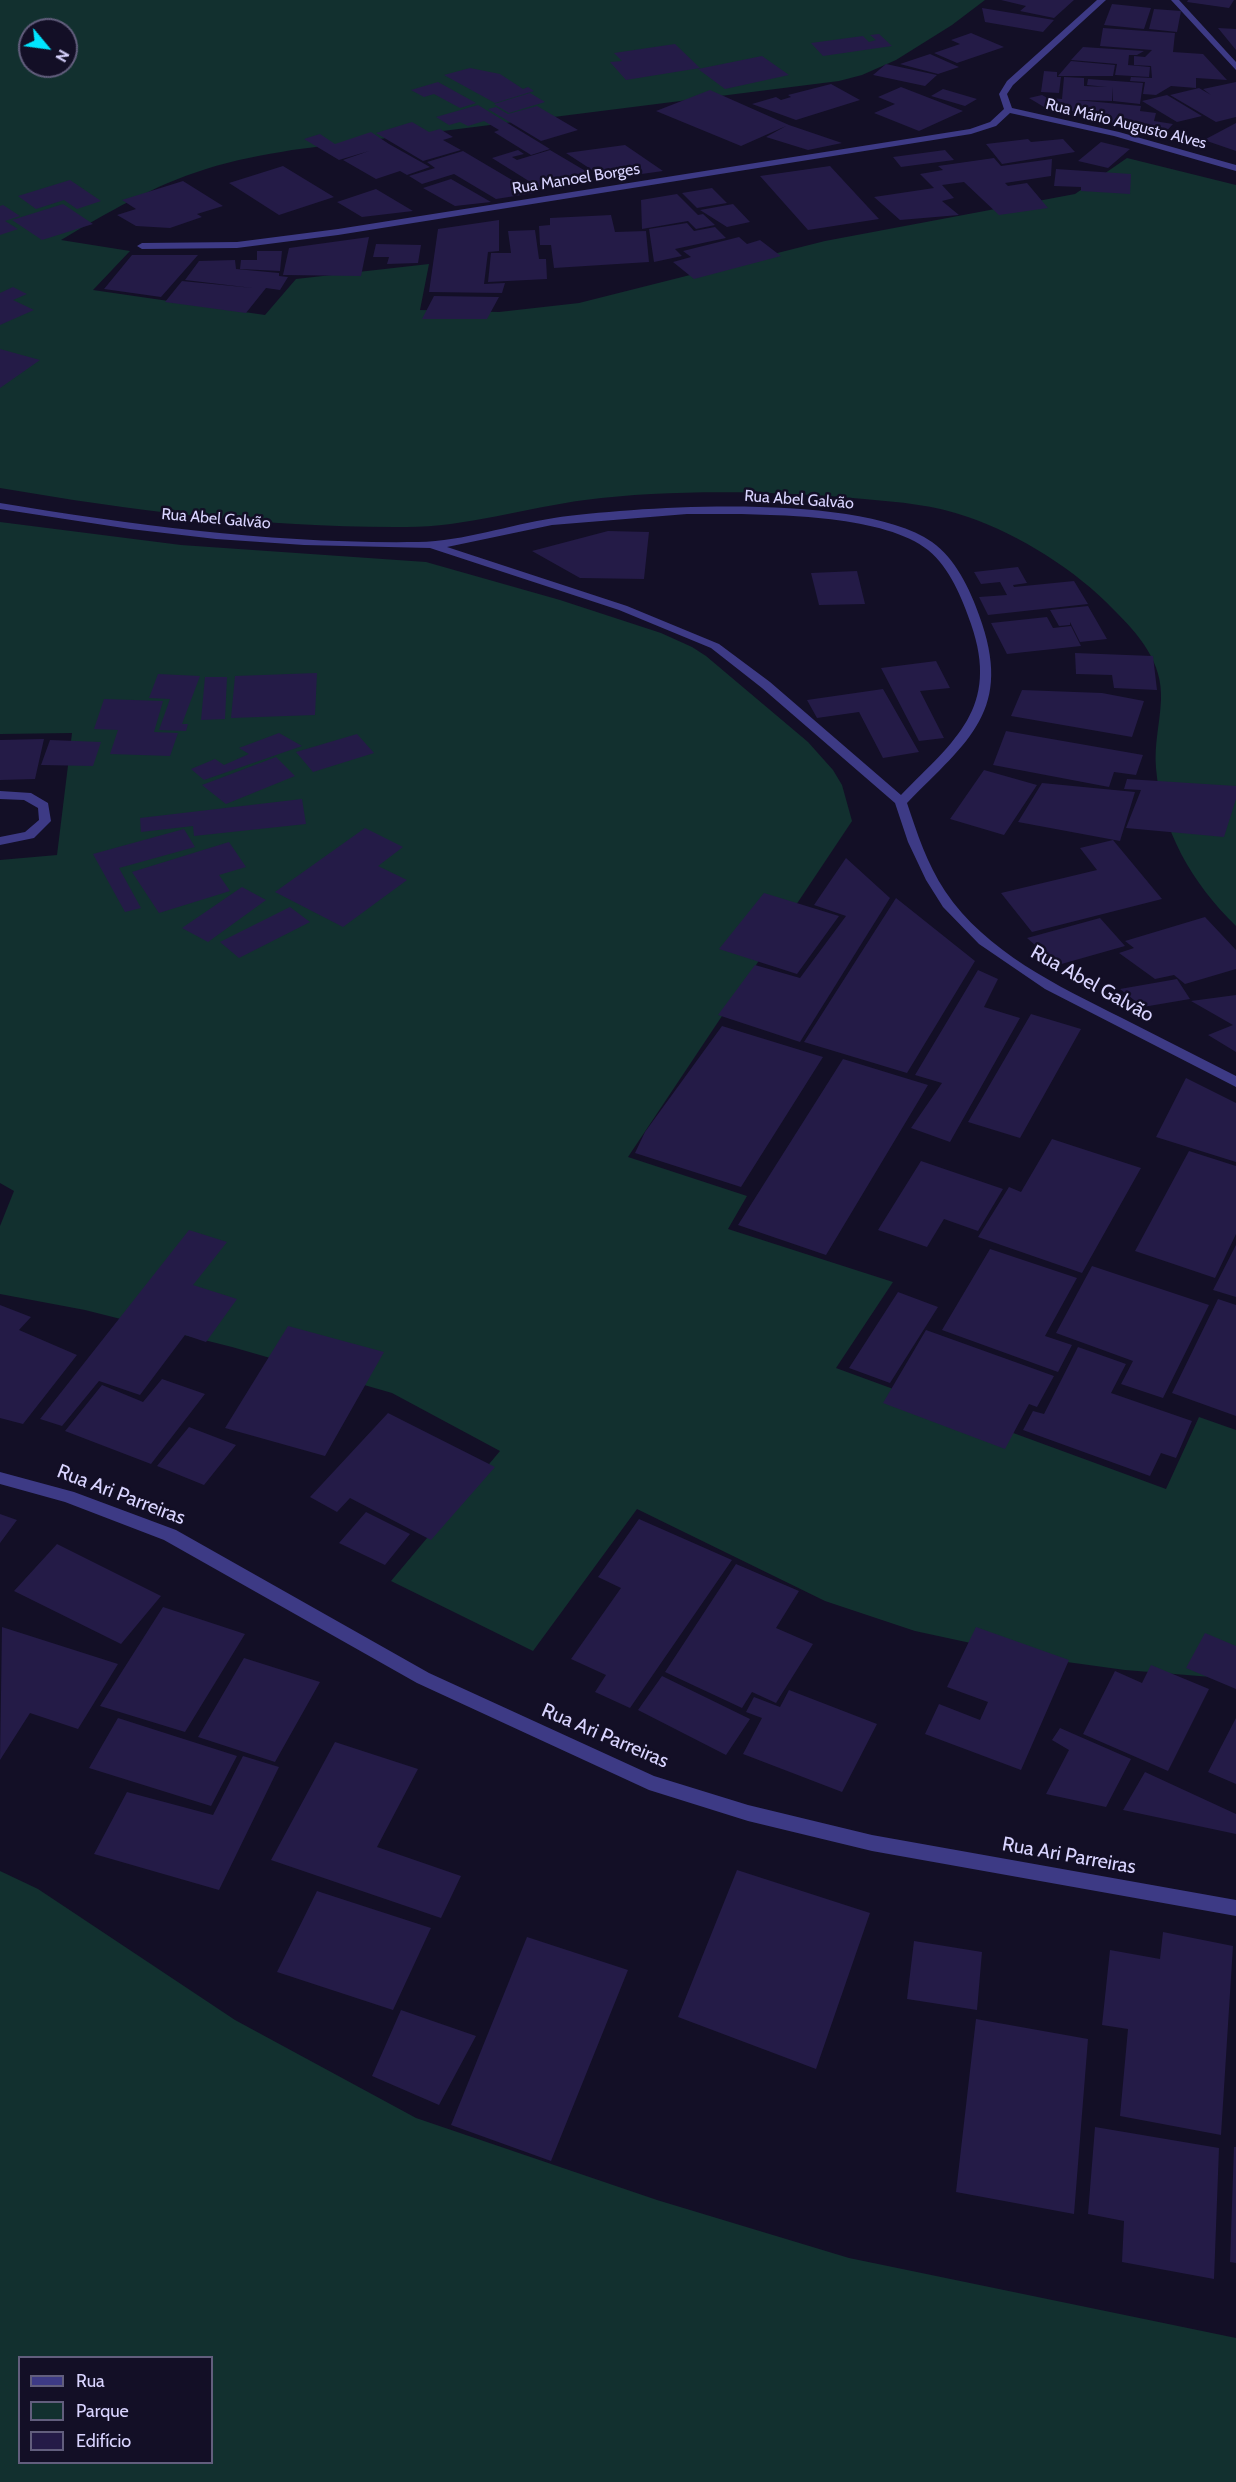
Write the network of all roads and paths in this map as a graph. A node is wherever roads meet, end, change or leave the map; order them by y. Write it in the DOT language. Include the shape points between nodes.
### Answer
graph roads {
  1 [pos="1102,0"];
  2 [pos="1175,0"];
  3 [pos="1236,68"];
  4 [pos="1008,110"];
  5 [pos="1236,168"];
  6 [pos="142,246"];
  7 [pos="0,506"];
  8 [pos="431,546"];
  9 [pos="0,795"];
  10 [pos="901,802"];
  11 [pos="0,842"];
  12 [pos="1236,1082"];
  13 [pos="0,1478"];
  14 [pos="1236,1908"];
  1 -- 4 [label="street" via="1010,83 1003,94"];
  2 -- 3 [label="street"];
  4 -- 5 [label="street, Rua Mário Augusto Alves" via="1116,134"];
  4 -- 6 [label="street, Rua Manoel Borges" via="993,124 971,131 339,232 237,246"];
  7 -- 8 [label="street, Rua Abel Galvão" via="165,532 297,542"];
  8 -- 10 [label="street, Rua Abel Galvão" via="623,608 715,646"];
  8 -- 10 [label="street, Rua Abel Galvão" via="568,520 690,512 838,517 891,529 922,541 945,561 984,638 988,685 973,723"];
  9 -- 11 [label="street" via="27,796 44,806 46,813 45,821 29,835"];
  10 -- 12 [label="street, Rua Abel Galvão" via="928,876 974,932 1033,977"];
  13 -- 14 [label="street, Rua Ari Parreiras" via="68,1496 170,1535 423,1678 649,1782 748,1813 872,1844"];
}
